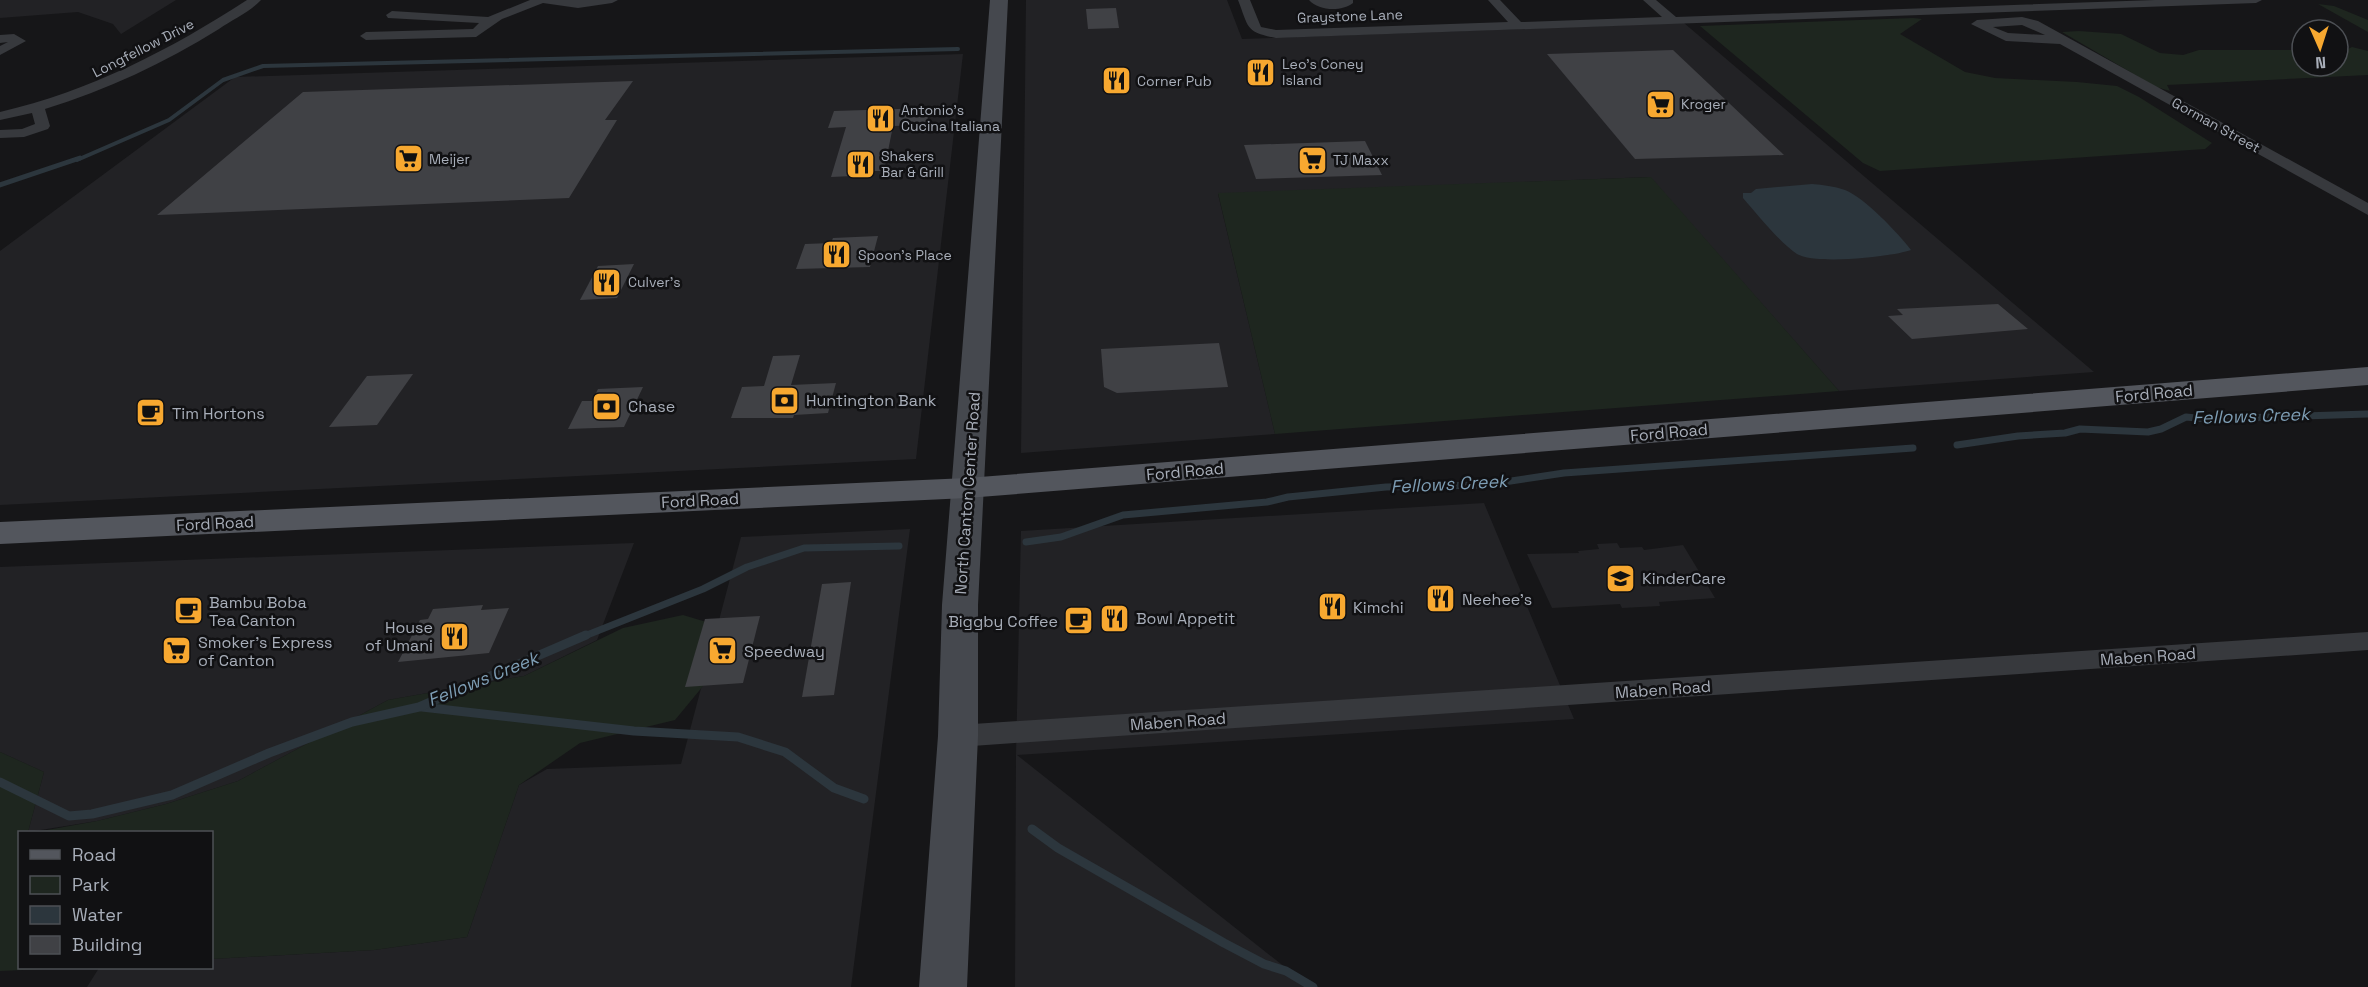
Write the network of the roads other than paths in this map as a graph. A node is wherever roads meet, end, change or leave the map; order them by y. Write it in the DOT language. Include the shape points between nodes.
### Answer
graph roads {
  1 [pos="255,0"];
  2 [pos="409,0"];
  3 [pos="542,0"];
  4 [pos="612,0"];
  5 [pos="999,0"];
  6 [pos="1244,0"];
  7 [pos="1315,0"];
  8 [pos="1347,0"];
  9 [pos="1494,0"];
  10 [pos="1649,0"];
  11 [pos="1837,0"];
  12 [pos="1976,0"];
  13 [pos="2256,0"];
  14 [pos="1996,4"];
  15 [pos="1849,14"];
  16 [pos="392,15"];
  17 [pos="490,20"];
  18 [pos="1674,21"];
  19 [pos="1518,26"];
  20 [pos="0,39"];
  21 [pos="2063,40"];
  22 [pos="0,51"];
  23 [pos="38,108"];
  24 [pos="0,116"];
  25 [pos="0,134"];
  26 [pos="2368,210"];
  27 [pos="2368,376"];
  28 [pos="967,488"];
  29 [pos="0,533"];
  30 [pos="2368,641"];
  31 [pos="958,736"];
  32 [pos="943,987"];
  1 -- 23 [label="street, Longfellow Drive" via="204,34 108,83"];
  2 -- 16 [label="street"];
  3 -- 4 [label="street" via="578,4"];
  3 -- 17 [label="street"];
  5 -- 28 [label="main road, North Canton Center Road"];
  6 -- 19 [label="street, Graystone Lane" via="1258,31 1276,34"];
  7 -- 8 [label="street" via="1326,5"];
  9 -- 19 [label="street"];
  10 -- 18 [label="street"];
  11 -- 15 [label="street"];
  12 -- 14 [label="street"];
  13 -- 14 [label="street, Graystone Lane" via="2019,8"];
  14 -- 15 [label="street, Graystone Lane"];
  15 -- 18 [label="street, Graystone Lane"];
  16 -- 17 [label="street"];
  16 -- 17 [label="street" via="366,36 476,33"];
  18 -- 19 [label="street, Graystone Lane"];
  20 -- 22 [label="street" via="20,40"];
  21 -- 21 [label="street, Gorman Street" via="2022,21 1977,24 2006,37"];
  21 -- 26 [label="street, Gorman Street"];
  23 -- 24 [label="street, Longfellow Drive"];
  23 -- 25 [label="street" via="43,126 24,133"];
  27 -- 28 [label="main road, Ford Road"];
  28 -- 29 [label="main road, Ford Road"];
  28 -- 31 [label="main road, North Canton Center Road"];
  30 -- 31 [label="street, Maben Road"];
  31 -- 32 [label="main road, North Canton Center Road"];
}
